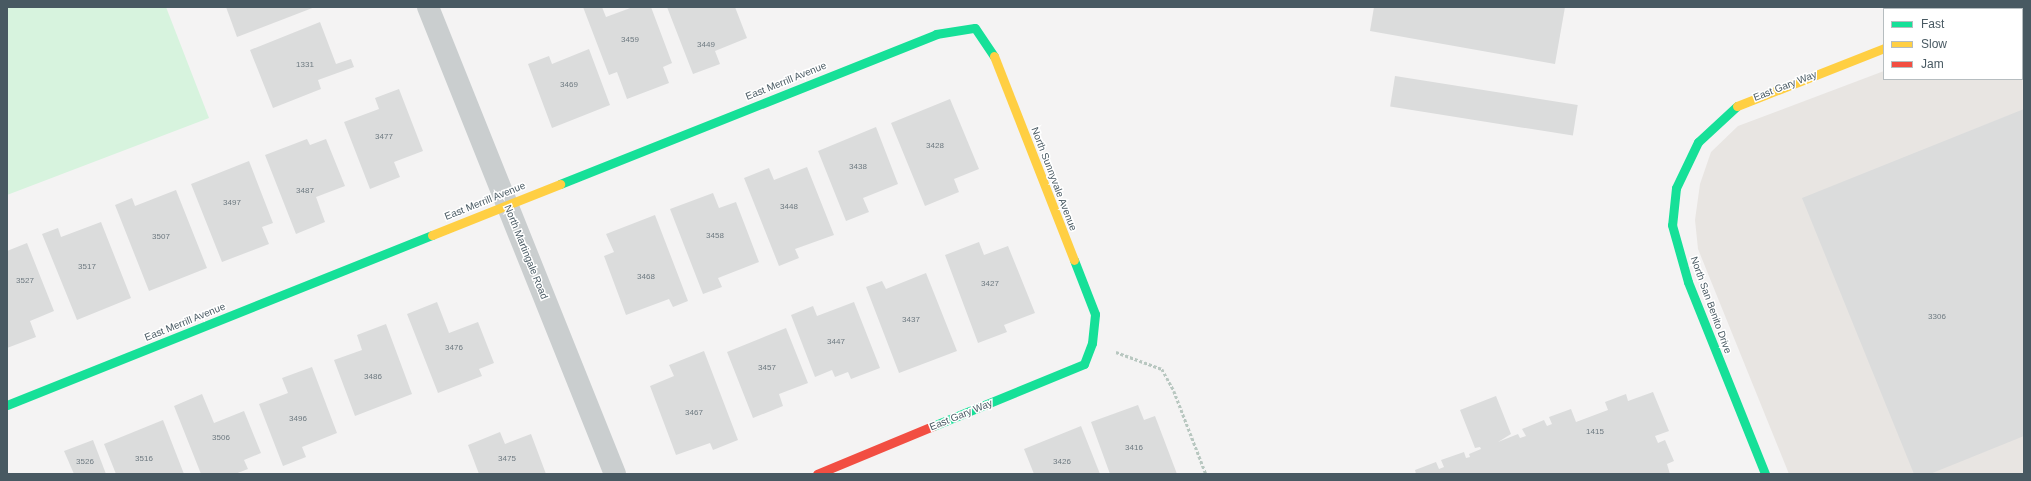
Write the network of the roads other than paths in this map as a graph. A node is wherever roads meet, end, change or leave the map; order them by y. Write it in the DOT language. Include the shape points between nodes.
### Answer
graph roads {
  1 [pos="428,7"];
  2 [pos="975,28"];
  3 [pos="1883,48"];
  4 [pos="1698,142"];
  5 [pos="507,204"];
  6 [pos="1092,343"];
  7 [pos="7,405"];
  8 [pos="615,474"];
  9 [pos="817,474"];
  10 [pos="1765,474"];
  1 -- 5 [label="street, North Martingale Road"];
  2 -- 5 [label="street, East Merrill Avenue" via="936,34"];
  2 -- 6 [label="street, North Sunnyvale Avenue" via="993,52 1095,314"];
  3 -- 4 [label="street, East Gary Way" via="1740,103"];
  4 -- 10 [label="street, North San Benito Drive" via="1676,188 1672,225 1688,282"];
  5 -- 7 [label="street, East Merrill Avenue"];
  5 -- 8 [label="street, North Martingale Road"];
  6 -- 9 [label="street, East Gary Way" via="1084,364"];
}
